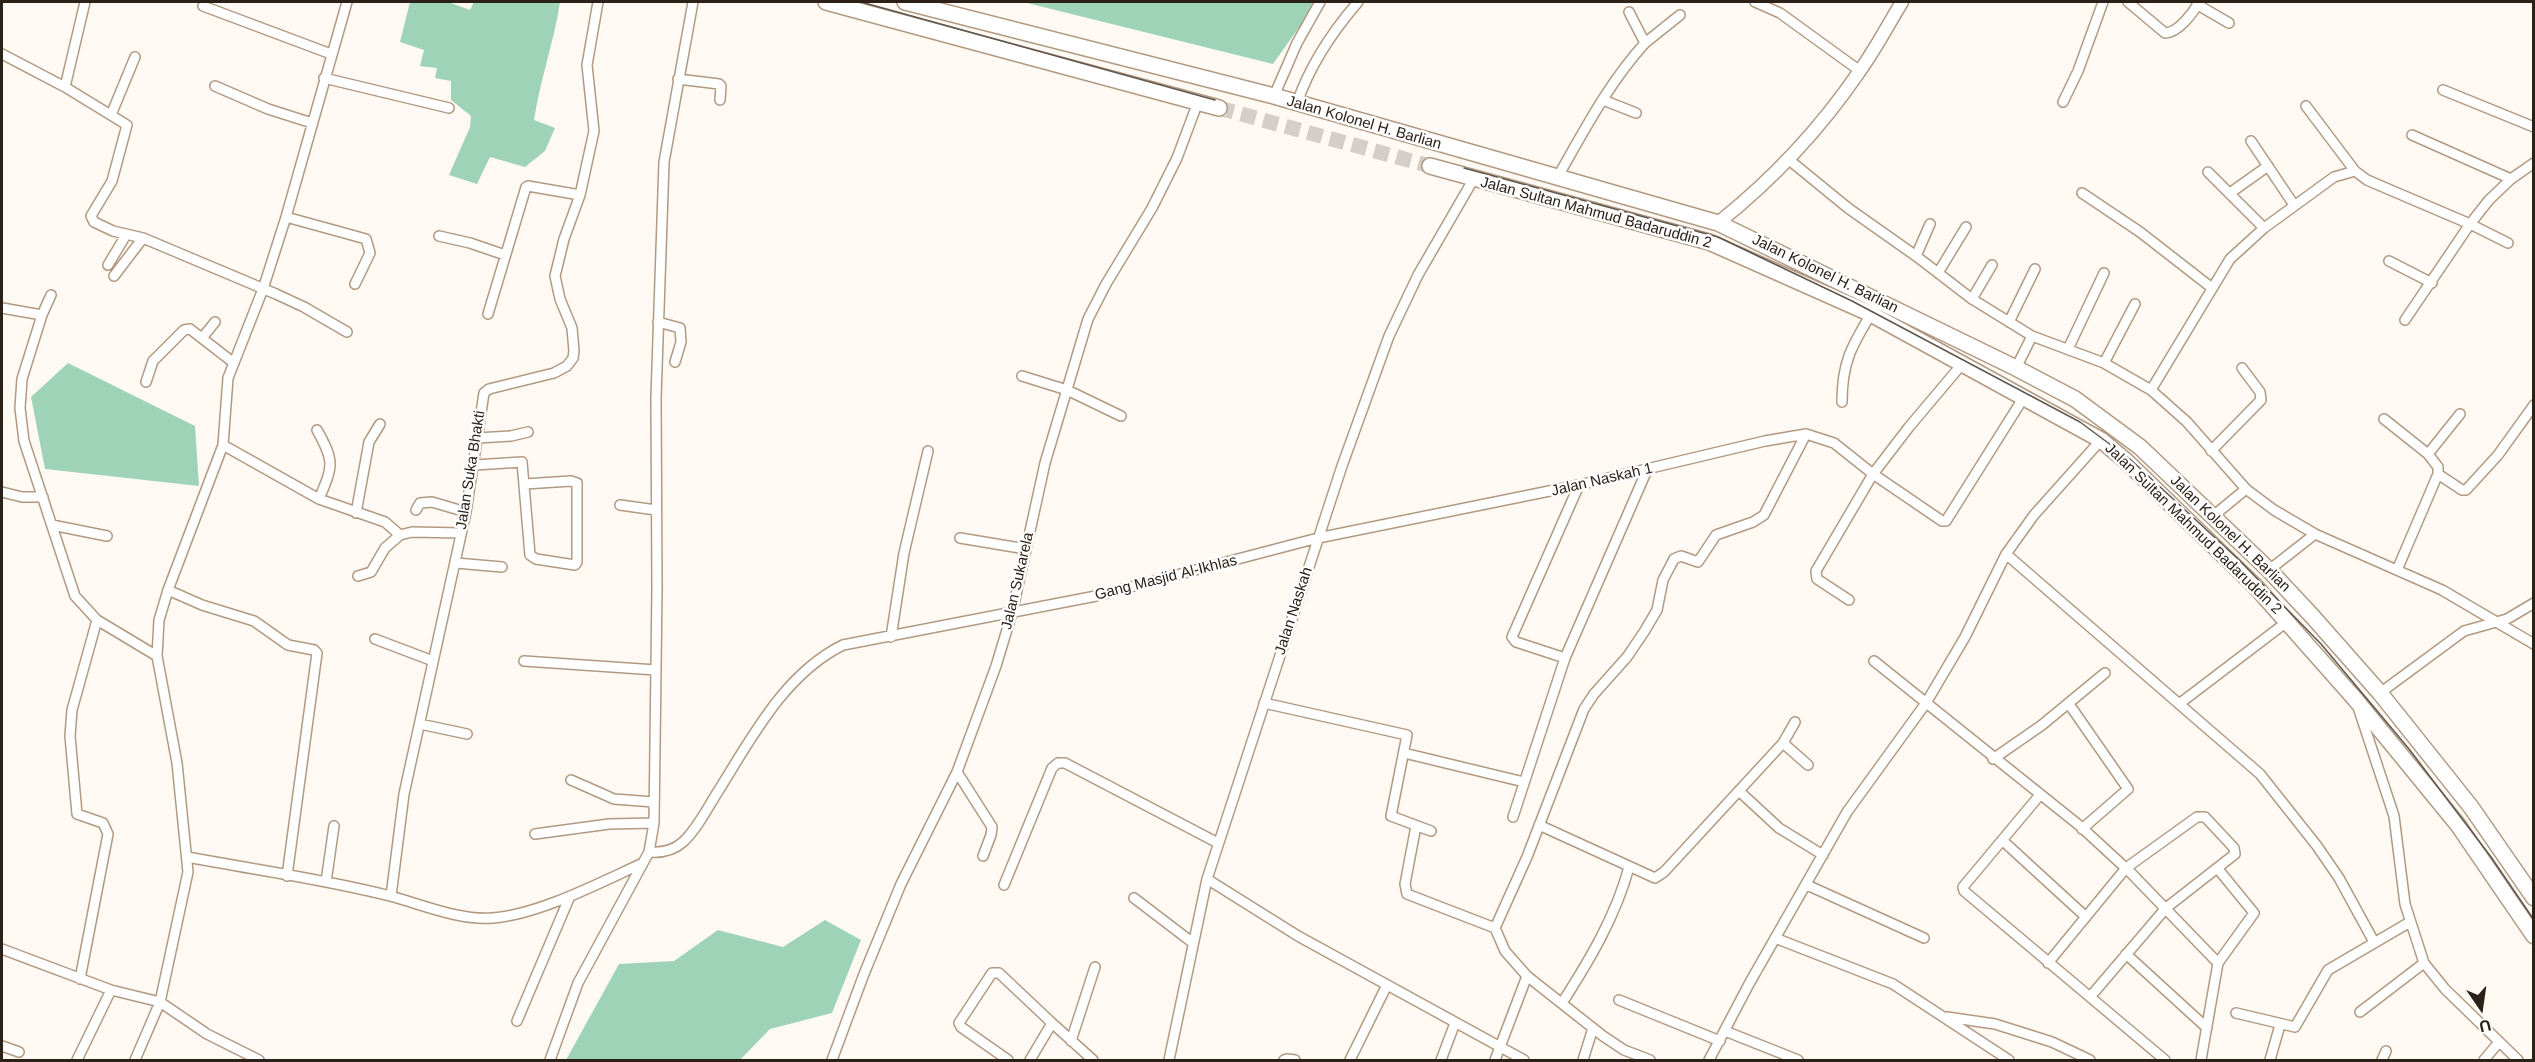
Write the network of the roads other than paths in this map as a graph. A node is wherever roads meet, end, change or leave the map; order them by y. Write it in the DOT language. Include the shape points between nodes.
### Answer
graph roads {
  1 [pos="85,2"];
  2 [pos="347,2"];
  3 [pos="598,2"];
  4 [pos="693,2"];
  5 [pos="826,2"];
  6 [pos="905,2"];
  7 [pos="1320,2"];
  8 [pos="1358,2"];
  9 [pos="1755,2"];
  10 [pos="1902,2"];
  11 [pos="2103,2"];
  12 [pos="2128,2"];
  13 [pos="2198,3"];
  14 [pos="203,6"];
  15 [pos="1629,12"];
  16 [pos="1680,15"];
  17 [pos="2229,23"];
  18 [pos="1645,43"];
  19 [pos="2,54"];
  20 [pos="331,54"];
  21 [pos="135,57"];
  22 [pos="1860,71"];
  23 [pos="324,78"];
  24 [pos="678,79"];
  25 [pos="215,86"];
  26 [pos="65,87"];
  27 [pos="2443,90"];
  28 [pos="1274,96"];
  29 [pos="720,100"];
  30 [pos="1603,100"];
  31 [pos="1198,102"];
  32 [pos="2063,102"];
  33 [pos="1297,103"];
  34 [pos="2306,106"];
  35 [pos="449,108"];
  36 [pos="1219,108"];
  37 [pos="1636,113"];
  38 [pos="111,115"];
  39 [pos="312,123"];
  40 [pos="2534,128"];
  41 [pos="2412,135"];
  42 [pos="2251,141"];
  43 [pos="1788,159"];
  44 [pos="2534,163"];
  45 [pos="1430,166"];
  46 [pos="2268,166"];
  47 [pos="2355,171"];
  48 [pos="2208,172"];
  49 [pos="1557,178"];
  50 [pos="2511,179"];
  51 [pos="1473,180"];
  52 [pos="2082,193"];
  53 [pos="2230,193"];
  54 [pos="580,195"];
  55 [pos="2294,205"];
  56 [pos="286,217"];
  57 [pos="1718,223"];
  58 [pos="1930,224"];
  59 [pos="2470,224"];
  60 [pos="1965,227"];
  61 [pos="2264,228"];
  62 [pos="126,235"];
  63 [pos="439,236"];
  64 [pos="143,238"];
  65 [pos="2508,243"];
  66 [pos="506,255"];
  67 [pos="1917,256"];
  68 [pos="2389,261"];
  69 [pos="108,265"];
  70 [pos="1992,265"];
  71 [pos="2035,269"];
  72 [pos="1938,273"];
  73 [pos="2104,273"];
  74 [pos="114,276"];
  75 [pos="2432,283"];
  76 [pos="355,284"];
  77 [pos="2212,288"];
  78 [pos="263,289"];
  79 [pos="51,295"];
  80 [pos="1972,299"];
  81 [pos="2135,304"];
  82 [pos="2,308"];
  83 [pos="488,314"];
  84 [pos="42,315"];
  85 [pos="1871,315"];
  86 [pos="2405,320"];
  87 [pos="215,322"];
  88 [pos="658,322"];
  89 [pos="2008,322"];
  90 [pos="346,332"];
  91 [pos="2032,336"];
  92 [pos="202,338"];
  93 [pos="2068,349"];
  94 [pos="675,362"];
  95 [pos="234,363"];
  96 [pos="1963,363"];
  97 [pos="2104,363"];
  98 [pos="2016,368"];
  99 [pos="2242,368"];
  100 [pos="1022,376"];
  101 [pos="146,382"];
  102 [pos="1066,390"];
  103 [pos="2151,390"];
  104 [pos="2024,397"];
  105 [pos="1842,402"];
  106 [pos="2533,407"];
  107 [pos="2460,414"];
  108 [pos="1121,417"];
  109 [pos="2384,419"];
  110 [pos="380,424"];
  111 [pos="317,430"];
  112 [pos="528,432"];
  113 [pos="1806,434"];
  114 [pos="477,438"];
  115 [pos="2101,440"];
  116 [pos="223,445"];
  117 [pos="928,451"];
  118 [pos="2211,451"];
  119 [pos="2428,454"];
  120 [pos="474,465"];
  121 [pos="1647,470"];
  122 [pos="1873,474"];
  123 [pos="2438,474"];
  124 [pos="525,483"];
  125 [pos="1579,485"];
  126 [pos="2246,489"];
  127 [pos="2,492"];
  128 [pos="43,497"];
  129 [pos="319,499"];
  130 [pos="620,506"];
  131 [pos="416,510"];
  132 [pos="656,510"];
  133 [pos="466,512"];
  134 [pos="356,513"];
  135 [pos="2212,517"];
  136 [pos="51,525"];
  137 [pos="461,533"];
  138 [pos="2315,534"];
  139 [pos="400,535"];
  140 [pos="107,536"];
  141 [pos="960,538"];
  142 [pos="1318,538"];
  143 [pos="1026,549"];
  144 [pos="2006,554"];
  145 [pos="456,563"];
  146 [pos="501,567"];
  147 [pos="2269,570"];
  148 [pos="2397,570"];
  149 [pos="358,576"];
  150 [pos="168,590"];
  151 [pos="1849,600"];
  152 [pos="2534,603"];
  153 [pos="1012,612"];
  154 [pos="97,620"];
  155 [pos="2288,621"];
  156 [pos="2496,622"];
  157 [pos="891,636"];
  158 [pos="375,639"];
  159 [pos="2534,644"];
  160 [pos="157,656"];
  161 [pos="1565,658"];
  162 [pos="433,661"];
  163 [pos="524,661"];
  164 [pos="1874,661"];
  165 [pos="657,670"];
  166 [pos="2105,672"];
  167 [pos="2380,693"];
  168 [pos="2355,699"];
  169 [pos="1264,703"];
  170 [pos="1926,703"];
  171 [pos="2069,704"];
  172 [pos="2179,704"];
  173 [pos="1795,722"];
  174 [pos="420,724"];
  175 [pos="467,734"];
  176 [pos="1783,743"];
  177 [pos="1404,753"];
  178 [pos="1993,759"];
  179 [pos="1808,765"];
  180 [pos="957,772"];
  181 [pos="571,780"];
  182 [pos="1524,782"];
  183 [pos="1739,791"];
  184 [pos="2039,796"];
  185 [pos="654,802"];
  186 [pos="1513,817"];
  187 [pos="654,823"];
  188 [pos="1539,825"];
  189 [pos="334,826"];
  190 [pos="1416,826"];
  191 [pos="2082,829"];
  192 [pos="1431,831"];
  193 [pos="535,834"];
  194 [pos="2002,840"];
  195 [pos="1218,843"];
  196 [pos="649,852"];
  197 [pos="1823,855"];
  198 [pos="983,856"];
  199 [pos="2504,856"];
  200 [pos="188,857"];
  201 [pos="643,863"];
  202 [pos="1629,867"];
  203 [pos="2486,867"];
  204 [pos="2126,868"];
  205 [pos="2218,869"];
  206 [pos="287,876"];
  207 [pos="1207,879"];
  208 [pos="326,882"];
  209 [pos="1004,885"];
  210 [pos="1807,885"];
  211 [pos="391,896"];
  212 [pos="570,896"];
  213 [pos="1134,898"];
  214 [pos="2534,898"];
  215 [pos="2166,908"];
  216 [pos="2086,917"];
  217 [pos="2410,922"];
  218 [pos="1494,928"];
  219 [pos="2534,936"];
  220 [pos="1775,938"];
  221 [pos="1924,938"];
  222 [pos="2374,942"];
  223 [pos="1193,943"];
  224 [pos="2,949"];
  225 [pos="2126,954"];
  226 [pos="2048,963"];
  227 [pos="2218,963"];
  228 [pos="2424,963"];
  229 [pos="1095,967"];
  230 [pos="1527,976"];
  231 [pos="80,979"];
  232 [pos="1386,987"];
  233 [pos="111,990"];
  234 [pos="2090,997"];
  235 [pos="1619,1000"];
  236 [pos="160,1002"];
  237 [pos="1562,1003"];
  238 [pos="2360,1012"];
  239 [pos="2236,1013"];
  240 [pos="1945,1017"];
  241 [pos="517,1021"];
  242 [pos="1052,1023"];
  243 [pos="1455,1023"];
  244 [pos="2280,1025"];
  245 [pos="1593,1028"];
  246 [pos="2207,1028"];
  247 [pos="1725,1031"];
  248 [pos="1071,1041"];
  249 [pos="1720,1041"];
  250 [pos="2499,1042"];
  251 [pos="2,1046"];
  252 [pos="1501,1046"];
  253 [pos="1083,1051"];
  254 [pos="19,1052"];
  255 [pos="77,1060"];
  256 [pos="135,1060"];
  257 [pos="259,1060"];
  258 [pos="550,1060"];
  259 [pos="832,1060"];
  260 [pos="1008,1060"];
  261 [pos="1030,1060"];
  262 [pos="1078,1060"];
  263 [pos="1093,1060"];
  264 [pos="1169,1060"];
  265 [pos="1284,1060"];
  266 [pos="1295,1060"];
  267 [pos="1350,1060"];
  268 [pos="1441,1060"];
  269 [pos="1495,1060"];
  270 [pos="1524,1060"];
  271 [pos="1583,1060"];
  272 [pos="1650,1060"];
  273 [pos="1709,1060"];
  274 [pos="1798,1060"];
  275 [pos="2009,1060"];
  276 [pos="2090,1060"];
  277 [pos="2165,1060"];
  278 [pos="2201,1060"];
  279 [pos="2270,1060"];
  280 [pos="2484,1060"];
  281 [pos="2518,1060"];
  1 -- 26 [label="street"];
  2 -- 20 [label="street"];
  3 -- 54 [label="street, Jalan Suka Bhakti" via="587,65 594,131"];
  4 -- 24 [label="street"];
  5 -- 31 [label="highway"];
  6 -- 28 [label="highway, Jalan Kolonel H. Barlian"];
  7 -- 28 [label="street"];
  8 -- 33 [label="street" via="1331,33"];
  9 -- 22 [label="street" via="1780,13"];
  10 -- 22 [label="street"];
  11 -- 32 [label="street"];
  12 -- 13 [label="street" via="2165,33 2177,29"];
  13 -- 17 [label="street"];
  14 -- 20 [label="street"];
  15 -- 18 [label="street"];
  16 -- 18 [label="street"];
  18 -- 30 [label="street" via="1622,68"];
  19 -- 26 [label="street"];
  20 -- 23 [label="street"];
  21 -- 38 [label="street"];
  22 -- 43 [label="street"];
  23 -- 35 [label="street"];
  23 -- 39 [label="street"];
  24 -- 29 [label="street" via="719,84"];
  24 -- 88 [label="street" via="664,162"];
  25 -- 39 [label="street"];
  26 -- 38 [label="street"];
  27 -- 40 [label="street"];
  28 -- 33 [label="highway, Jalan Kolonel H. Barlian"];
  30 -- 37 [label="street"];
  30 -- 49 [label="street"];
  31 -- 36 [label="highway"];
  31 -- 102 [label="street, Jalan Sukarela" via="1177,158 1152,208 1088,319"];
  33 -- 49 [label="highway, Jalan Kolonel H. Barlian"];
  34 -- 47 [label="street"];
  38 -- 62 [label="street" via="127,125 112,182 91,216 94,222"];
  39 -- 56 [label="street"];
  41 -- 50 [label="street"];
  42 -- 46 [label="street"];
  43 -- 57 [label="street"];
  43 -- 67 [label="street" via="1848,208"];
  44 -- 50 [label="street"];
  45 -- 51 [label="highway, Jalan Sultan Mahmud Badaruddin 2"];
  46 -- 53 [label="street"];
  46 -- 55 [label="street"];
  47 -- 55 [label="street" via="2334,177"];
  47 -- 59 [label="street" via="2375,184"];
  48 -- 53 [label="street"];
  49 -- 57 [label="highway, Jalan Kolonel H. Barlian"];
  50 -- 59 [label="street"];
  51 -- 85 [label="highway, Jalan Sultan Mahmud Badaruddin 2" via="1709,242"];
  51 -- 142 [label="street, Jalan Naskah" via="1418,275 1389,336"];
  52 -- 77 [label="street"];
  53 -- 61 [label="street"];
  54 -- 66 [label="street" via="527,186"];
  54 -- 114 [label="street, Jalan Suka Bhakti" via="555,276 572,328 573,358 554,373 484,393"];
  55 -- 61 [label="street"];
  56 -- 76 [label="street" via="366,239 370,253"];
  56 -- 78 [label="street"];
  57 -- 98 [label="highway, Jalan Kolonel H. Barlian"];
  58 -- 67 [label="street"];
  59 -- 65 [label="street"];
  59 -- 75 [label="street"];
  60 -- 72 [label="street"];
  61 -- 77 [label="street" via="2230,259"];
  62 -- 64 [label="street"];
  62 -- 69 [label="street"];
  63 -- 66 [label="street"];
  64 -- 74 [label="street"];
  64 -- 78 [label="street"];
  66 -- 83 [label="street"];
  67 -- 72 [label="street"];
  68 -- 75 [label="street"];
  70 -- 80 [label="street"];
  71 -- 89 [label="street"];
  72 -- 80 [label="street"];
  73 -- 93 [label="street"];
  75 -- 86 [label="street"];
  77 -- 103 [label="street"];
  78 -- 90 [label="street"];
  78 -- 95 [label="street"];
  79 -- 84 [label="street"];
  80 -- 89 [label="street"];
  81 -- 97 [label="street"];
  82 -- 84 [label="street"];
  84 -- 128 [label="street" via="21,379 20,408 24,441"];
  85 -- 96 [label="highway, Jalan Sultan Mahmud Badaruddin 2"];
  85 -- 105 [label="street" via="1846,361"];
  87 -- 92 [label="street"];
  88 -- 94 [label="street" via="680,328 681,342"];
  88 -- 132 [label="street"];
  89 -- 91 [label="street"];
  91 -- 93 [label="street"];
  91 -- 98 [label="street"];
  92 -- 95 [label="street"];
  92 -- 101 [label="street" via="190,329 178,334 153,360"];
  93 -- 97 [label="street"];
  95 -- 116 [label="street" via="228,378"];
  96 -- 104 [label="highway, Jalan Sultan Mahmud Badaruddin 2"];
  96 -- 122 [label="street"];
  97 -- 103 [label="street"];
  98 -- 135 [label="highway, Jalan Kolonel H. Barlian" via="2075,399 2122,432"];
  99 -- 118 [label="street" via="2260,392 2261,400"];
  100 -- 102 [label="street"];
  102 -- 108 [label="street"];
  102 -- 143 [label="street, Jalan Sukarela"];
  103 -- 118 [label="street" via="2187,422"];
  104 -- 115 [label="highway, Jalan Sultan Mahmud Badaruddin 2"];
  104 -- 122 [label="street, Jalan Naskah 1" via="1946,521"];
  106 -- 123 [label="street" via="2466,490"];
  107 -- 119 [label="street"];
  109 -- 119 [label="street"];
  110 -- 134 [label="street" via="369,442"];
  111 -- 129 [label="street" via="331,461"];
  112 -- 114 [label="street"];
  113 -- 121 [label="street, Jalan Naskah 1"];
  113 -- 122 [label="street, Jalan Naskah 1" via="1834,442"];
  113 -- 188 [label="street" via="1764,515 1716,535 1698,562 1681,556 1674,559 1663,580 1657,610 1644,632 1584,709"];
  114 -- 120 [label="street, Jalan Suka Bhakti"];
  115 -- 144 [label="street" via="2034,515"];
  115 -- 155 [label="highway, Jalan Sultan Mahmud Badaruddin 2"];
  116 -- 129 [label="street"];
  116 -- 150 [label="street"];
  117 -- 157 [label="street" via="904,553"];
  118 -- 126 [label="street"];
  119 -- 123 [label="street" via="2436,462"];
  120 -- 124 [label="street" via="522,462"];
  120 -- 133 [label="street, Jalan Suka Bhakti"];
  121 -- 125 [label="street, Jalan Naskah 1"];
  121 -- 161 [label="street"];
  122 -- 151 [label="street" via="1816,573 1817,579"];
  123 -- 148 [label="street"];
  124 -- 124 [label="street" via="577,483 575,565 530,555"];
  125 -- 142 [label="street, Jalan Naskah 1"];
  125 -- 161 [label="street" via="1512,637 1516,642"];
  126 -- 135 [label="street"];
  126 -- 138 [label="street"];
  127 -- 128 [label="street"];
  128 -- 136 [label="street"];
  129 -- 134 [label="street"];
  130 -- 132 [label="street"];
  131 -- 133 [label="street" via="420,503 432,502"];
  132 -- 165 [label="street"];
  133 -- 137 [label="street, Jalan Suka Bhakti"];
  134 -- 139 [label="street" via="385,522"];
  135 -- 147 [label="highway, Jalan Kolonel H. Barlian"];
  136 -- 140 [label="street"];
  136 -- 154 [label="street" via="71,587"];
  137 -- 139 [label="street"];
  137 -- 145 [label="street, Jalan Suka Bhakti"];
  138 -- 147 [label="street"];
  138 -- 148 [label="street"];
  139 -- 149 [label="street" via="385,548 371,572"];
  141 -- 143 [label="street"];
  142 -- 153 [label="street, Gang Masjid Al-Ikhlas" via="1141,585"];
  142 -- 169 [label="street, Jalan Naskah"];
  143 -- 153 [label="street, Jalan Sukarela"];
  144 -- 170 [label="street" via="1965,637"];
  144 -- 172 [label="street"];
  145 -- 146 [label="street"];
  145 -- 162 [label="street, Jalan Suka Bhakti"];
  147 -- 167 [label="highway, Jalan Kolonel H. Barlian"];
  148 -- 156 [label="street" via="2442,590"];
  150 -- 160 [label="street" via="159,620"];
  150 -- 206 [label="street" via="254,621 288,645 317,653"];
  152 -- 156 [label="street"];
  153 -- 157 [label="street, Gang Masjid Al-Ikhlas"];
  153 -- 180 [label="street, Jalan Sukarela"];
  154 -- 160 [label="street"];
  154 -- 231 [label="street" via="72,710 70,736 76,814 103,823 108,834"];
  155 -- 168 [label="highway, Jalan Sultan Mahmud Badaruddin 2"];
  155 -- 172 [label="street"];
  156 -- 159 [label="street"];
  156 -- 167 [label="street" via="2464,632"];
  157 -- 196 [label="street, Gang Masjid Al-Ikhlas" via="843,645 808,666 749,742 688,837 669,850"];
  158 -- 162 [label="street"];
  160 -- 200 [label="street" via="177,763"];
  161 -- 182 [label="street"];
  162 -- 174 [label="street, Jalan Suka Bhakti"];
  163 -- 165 [label="street"];
  164 -- 170 [label="street"];
  165 -- 185 [label="street"];
  166 -- 171 [label="street"];
  167 -- 199 [label="highway, Jalan Kolonel H. Barlian" via="2471,807"];
  168 -- 203 [label="highway, Jalan Sultan Mahmud Badaruddin 2" via="2458,825"];
  168 -- 217 [label="street" via="2394,816"];
  169 -- 177 [label="street" via="1406,735"];
  169 -- 195 [label="street, Jalan Naskah"];
  170 -- 178 [label="street"];
  170 -- 197 [label="street" via="1854,800"];
  171 -- 178 [label="street"];
  171 -- 191 [label="street" via="2128,787 2127,792"];
  172 -- 222 [label="street" via="2279,795 2339,878"];
  173 -- 176 [label="street"];
  174 -- 175 [label="street"];
  174 -- 211 [label="street, Jalan Suka Bhakti" via="404,794"];
  176 -- 179 [label="street"];
  176 -- 183 [label="street"];
  177 -- 182 [label="street"];
  177 -- 190 [label="street" via="1390,814"];
  178 -- 184 [label="street"];
  180 -- 198 [label="street" via="992,827"];
  180 -- 259 [label="street, Jalan Sukarela" via="902,884"];
  181 -- 185 [label="street" via="614,799"];
  182 -- 186 [label="street"];
  183 -- 197 [label="street" via="1779,828"];
  183 -- 202 [label="street" via="1657,877"];
  184 -- 191 [label="street"];
  184 -- 194 [label="street"];
  185 -- 187 [label="street"];
  187 -- 193 [label="street" via="609,824"];
  187 -- 196 [label="street"];
  188 -- 202 [label="street"];
  188 -- 218 [label="street"];
  189 -- 208 [label="street"];
  190 -- 192 [label="street"];
  190 -- 218 [label="street" via="1405,884 1407,894"];
  191 -- 204 [label="street"];
  194 -- 216 [label="street"];
  194 -- 226 [label="street" via="1964,891"];
  195 -- 207 [label="street, Jalan Naskah"];
  195 -- 209 [label="street" via="1065,763 1058,763 1052,768"];
  196 -- 201 [label="street"];
  197 -- 210 [label="street"];
  199 -- 203 [label="highway"];
  199 -- 214 [label="highway, Jalan Kolonel H. Barlian"];
  200 -- 206 [label="street"];
  200 -- 236 [label="street" via="185,891"];
  201 -- 212 [label="street"];
  201 -- 258 [label="street" via="578,983"];
  202 -- 237 [label="street" via="1615,908"];
  203 -- 219 [label="highway, Jalan Sultan Mahmud Badaruddin 2"];
  204 -- 205 [label="street" via="2202,816 2235,850"];
  204 -- 215 [label="street"];
  204 -- 216 [label="street"];
  205 -- 215 [label="street"];
  205 -- 227 [label="street" via="2254,913"];
  206 -- 208 [label="street"];
  207 -- 223 [label="street, Jalan Naskah"];
  207 -- 232 [label="street"];
  208 -- 211 [label="street"];
  210 -- 220 [label="street"];
  210 -- 221 [label="street"];
  211 -- 212 [label="street" via="431,909 484,919"];
  212 -- 241 [label="street"];
  213 -- 223 [label="street"];
  215 -- 225 [label="street"];
  215 -- 227 [label="street"];
  216 -- 226 [label="street"];
  217 -- 222 [label="street"];
  217 -- 228 [label="street"];
  218 -- 230 [label="street" via="1504,951"];
  220 -- 240 [label="street" via="1893,984"];
  220 -- 247 [label="street"];
  222 -- 244 [label="street" via="2328,970 2295,1026"];
  223 -- 264 [label="street, Jalan Naskah"];
  224 -- 231 [label="street"];
  225 -- 234 [label="street"];
  225 -- 246 [label="street"];
  226 -- 234 [label="street"];
  227 -- 246 [label="street"];
  228 -- 238 [label="street"];
  228 -- 250 [label="street"];
  229 -- 248 [label="street"];
  230 -- 237 [label="street"];
  230 -- 252 [label="street"];
  231 -- 233 [label="street"];
  232 -- 243 [label="street"];
  232 -- 267 [label="street"];
  233 -- 236 [label="street"];
  233 -- 255 [label="street"];
  234 -- 277 [label="street"];
  235 -- 249 [label="street"];
  236 -- 256 [label="street"];
  236 -- 257 [label="street" via="207,1034"];
  237 -- 245 [label="street"];
  239 -- 244 [label="street"];
  240 -- 275 [label="street"];
  240 -- 276 [label="street" via="1995,1024 2052,1042"];
  242 -- 248 [label="street"];
  242 -- 260 [label="street" via="999,973 992,973 959,1023"];
  242 -- 261 [label="street"];
  243 -- 252 [label="street"];
  243 -- 268 [label="street"];
  244 -- 279 [label="street"];
  245 -- 271 [label="street"];
  245 -- 272 [label="street" via="1624,1050"];
  246 -- 278 [label="street"];
  247 -- 249 [label="street"];
  247 -- 274 [label="street"];
  248 -- 253 [label="street"];
  249 -- 273 [label="street"];
  250 -- 280 [label="street"];
  250 -- 281 [label="street"];
  251 -- 254 [label="street"];
  252 -- 269 [label="street"];
  252 -- 270 [label="street"];
  253 -- 262 [label="street"];
  253 -- 263 [label="street"];
  265 -- 266 [label="street"];
}
